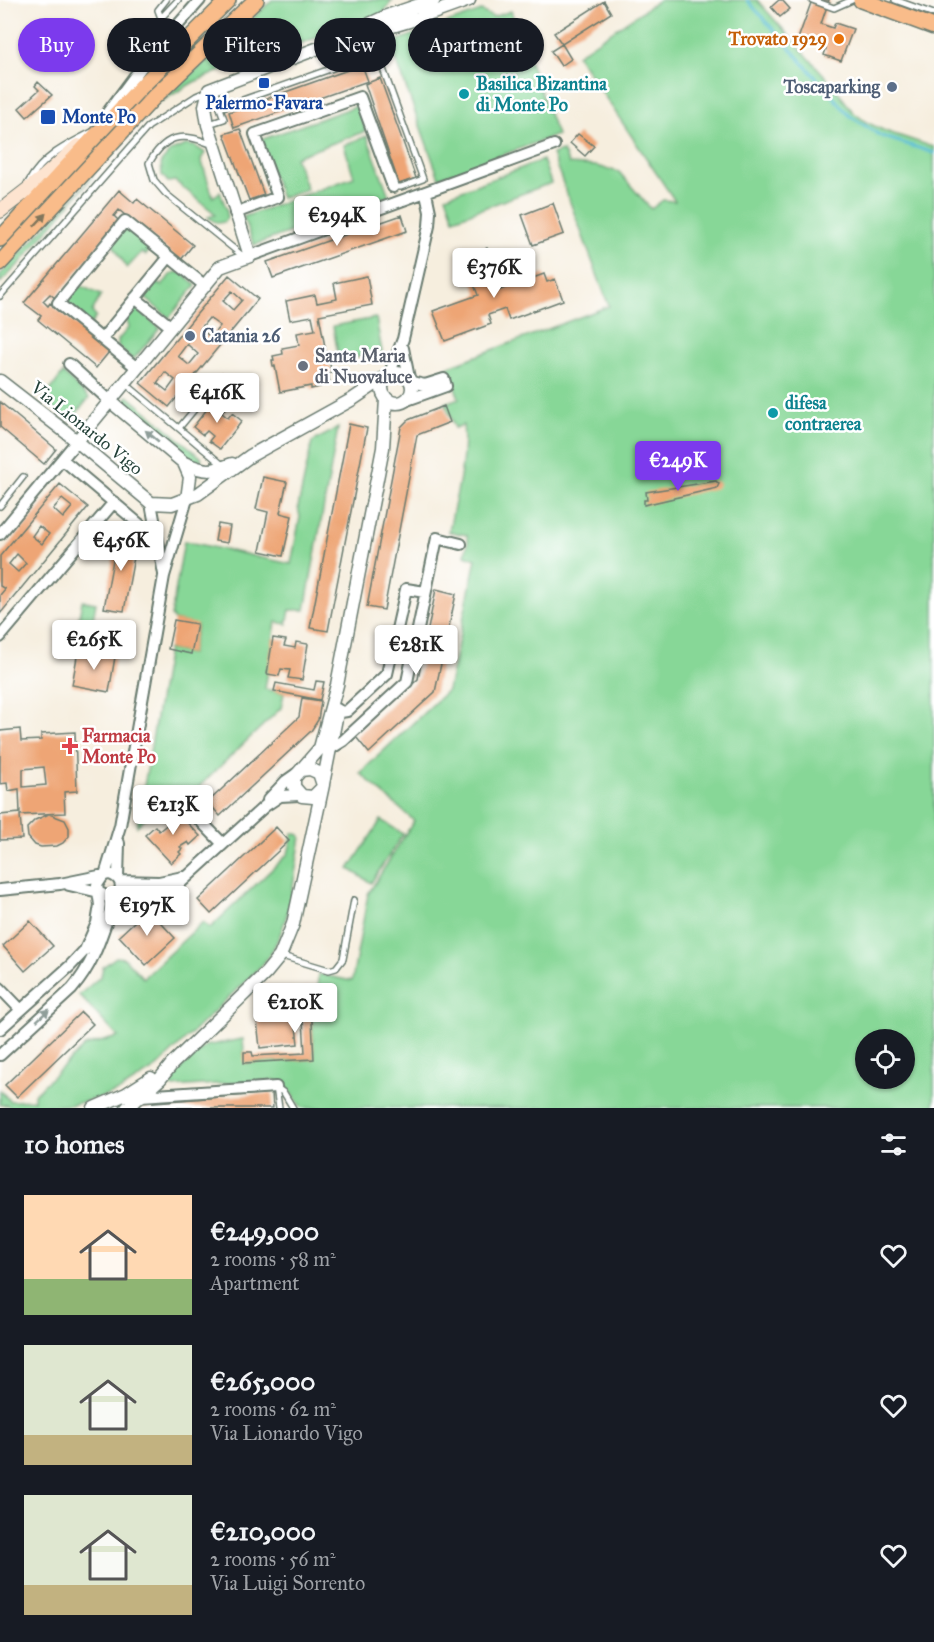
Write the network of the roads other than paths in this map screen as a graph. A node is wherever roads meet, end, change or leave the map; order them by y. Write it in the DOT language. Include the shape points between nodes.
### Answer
graph roads {
  1 [pos="166,0"];
  2 [pos="178,0"];
  3 [pos="200,0"];
  4 [pos="228,0"];
  5 [pos="258,0"];
  6 [pos="396,0"];
  7 [pos="434,0"];
  8 [pos="469,0"];
  9 [pos="812,0"];
  10 [pos="852,0"];
  11 [pos="861,0"];
  12 [pos="895,0"];
  13 [pos="934,14"];
  14 [pos="387,16"];
  15 [pos="161,18"];
  16 [pos="184,18"];
  17 [pos="383,18"];
  18 [pos="396,25"];
  19 [pos="934,27"];
  20 [pos="314,50"];
  21 [pos="138,72"];
  22 [pos="209,90"];
  23 [pos="133,96"];
  24 [pos="208,125"];
  25 [pos="93,131"];
  26 [pos="208,142"];
  27 [pos="554,145"];
  28 [pos="63,172"];
  29 [pos="393,187"];
  30 [pos="426,193"];
  31 [pos="0,211"];
  32 [pos="235,213"];
  33 [pos="0,239"];
  34 [pos="247,256"];
  35 [pos="169,257"];
  36 [pos="0,263"];
  37 [pos="204,285"];
  38 [pos="1,294"];
  39 [pos="135,298"];
  40 [pos="170,326"];
  41 [pos="102,339"];
  42 [pos="403,339"];
  43 [pos="69,364"];
  44 [pos="137,368"];
  45 [pos="222,376"];
  46 [pos="388,376"];
  47 [pos="410,380"];
  48 [pos="0,381"];
  49 [pos="125,382"];
  50 [pos="385,398"];
  51 [pos="353,399"];
  52 [pos="405,400"];
  53 [pos="110,401"];
  54 [pos="179,428"];
  55 [pos="77,441"];
  56 [pos="383,448"];
  57 [pos="250,456"];
  58 [pos="62,459"];
  59 [pos="184,463"];
  60 [pos="225,467"];
  61 [pos="23,477"];
  62 [pos="187,499"];
  63 [pos="114,502"];
  64 [pos="151,503"];
  65 [pos="0,506"];
  66 [pos="0,534"];
  67 [pos="157,539"];
  68 [pos="461,544"];
  69 [pos="164,576"];
  70 [pos="425,592"];
  71 [pos="401,610"];
  72 [pos="421,614"];
  73 [pos="0,638"];
  74 [pos="387,674"];
  75 [pos="407,682"];
  76 [pos="337,685"];
  77 [pos="368,692"];
  78 [pos="381,706"];
  79 [pos="338,709"];
  80 [pos="330,749"];
  81 [pos="299,772"];
  82 [pos="322,787"];
  83 [pos="300,796"];
  84 [pos="186,806"];
  85 [pos="265,806"];
  86 [pos="120,826"];
  87 [pos="309,843"];
  88 [pos="223,844"];
  89 [pos="192,874"];
  90 [pos="104,876"];
  91 [pos="119,880"];
  92 [pos="60,884"];
  93 [pos="0,890"];
  94 [pos="99,892"];
  95 [pos="116,896"];
  96 [pos="354,900"];
  97 [pos="280,956"];
  98 [pos="2,993"];
  99 [pos="21,1010"];
  100 [pos="0,1029"];
  101 [pos="0,1055"];
  102 [pos="150,1082"];
  103 [pos="276,1087"];
  104 [pos="181,1093"];
  105 [pos="141,1096"];
  106 [pos="117,1106"];
  107 [pos="92,1108"];
  108 [pos="127,1108"];
  109 [pos="279,1108"];
  110 [pos="293,1108"];
  1 -- 15 [label="lane" via="158,10"];
  2 -- 15 [label="lane"];
  3 -- 16 [label="street"];
  4 -- 23 [label="main road"];
  36 -- 5 [label="main road, one-way" via="153,98"];
  6 -- 14 [label="street"];
  7 -- 14 [label="street"];
  8 -- 18 [label="street"];
  9 -- 10 [label="lane" via="834,8"];
  11 -- 19 [label="main road"];
  12 -- 13 [label="lane"];
  14 -- 17 [label="street"];
  20 -- 22 [label="street"];
  21 -- 25 [label="street"];
  22 -- 24 [label="street" via="205,106"];
  22 -- 38 [label="lane" via="148,127"];
  23 -- 25 [label="main road"];
  23 -- 28 [label="main road"];
  24 -- 29 [label="lane" via="224,119 220,108 370,55 375,68 382,66 423,179"];
  24 -- 32 [label="street"];
  25 -- 28 [label="street"];
  25 -- 31 [label="main road"];
  26 -- 34 [label="lane" via="191,135 174,138 157,148 149,163 154,180 166,194"];
  27 -- 30 [label="street"];
  28 -- 33 [label="main road"];
  29 -- 32 [label="street" via="360,97 255,134 278,198"];
  30 -- 34 [label="street"];
  30 -- 42 [label="street" via="429,226"];
  32 -- 34 [label="street"];
  34 -- 37 [label="street" via="220,267"];
  35 -- 37 [label="street"];
  35 -- 39 [label="street"];
  35 -- 41 [label="street" via="125,221 58,303"];
  37 -- 40 [label="street"];
  39 -- 40 [label="street"];
  39 -- 41 [label="street"];
  40 -- 44 [label="street"];
  41 -- 44 [label="street"];
  42 -- 46 [label="street"];
  42 -- 47 [label="street"];
  43 -- 53 [label="street, Via Lionardo Vigo"];
  44 -- 49 [label="street"];
  45 -- 54 [label="lane"];
  46 -- 47 [label="street" via="402,374"];
  46 -- 50 [label="street" via="382,384"];
  46 -- 51 [label="street"];
  47 -- 52 [label="street" via="411,393"];
  47 -- 52 [label="street" via="425,385 444,380 446,386"];
  48 -- 55 [label="street, Via Lionardo Vigo"];
  49 -- 53 [label="street"];
  49 -- 54 [label="lane"];
  50 -- 51 [label="street" via="370,393"];
  50 -- 52 [label="street" via="396,403"];
  50 -- 56 [label="street"];
  51 -- 57 [label="street"];
  52 -- 56 [label="street" via="394,414"];
  53 -- 55 [label="street"];
  59 -- 53 [label="street, one-way"];
  54 -- 60 [label="lane"];
  55 -- 58 [label="street"];
  55 -- 64 [label="street, Via Lionardo Vigo"];
  56 -- 76 [label="street"];
  57 -- 60 [label="street"];
  57 -- 62 [label="street"];
  58 -- 63 [label="street"];
  58 -- 66 [label="street"];
  59 -- 60 [label="street" via="203,471"];
  59 -- 62 [label="street" via="190,477"];
  61 -- 65 [label="lane"];
  62 -- 64 [label="street" via="172,504"];
  62 -- 69 [label="street"];
  63 -- 67 [label="street"];
  63 -- 73 [label="street"];
  64 -- 67 [label="street"];
  67 -- 69 [label="street"];
  68 -- 70 [label="street" via="437,538"];
  69 -- 86 [label="street"];
  70 -- 71 [label="street" via="406,589"];
  70 -- 72 [label="street"];
  71 -- 72 [label="street"];
  71 -- 74 [label="street"];
  72 -- 75 [label="street"];
  74 -- 75 [label="street"];
  74 -- 77 [label="street"];
  75 -- 78 [label="street"];
  76 -- 79 [label="street"];
  76 -- 81 [label="street" via="320,748"];
  77 -- 78 [label="street"];
  77 -- 79 [label="street" via="346,711"];
  78 -- 80 [label="street"];
  79 -- 80 [label="street"];
  80 -- 82 [label="street"];
  81 -- 82 [label="street" via="310,769 319,773"];
  81 -- 83 [label="street" via="293,783"];
  81 -- 85 [label="street"];
  82 -- 83 [label="street" via="313,797"];
  82 -- 87 [label="street"];
  83 -- 85 [label="street" via="280,796"];
  83 -- 87 [label="street" via="310,813"];
  84 -- 88 [label="street"];
  85 -- 88 [label="street"];
  86 -- 90 [label="street"];
  86 -- 91 [label="street"];
  87 -- 97 [label="street" via="293,924"];
  88 -- 89 [label="street"];
  89 -- 91 [label="street" via="159,882"];
  89 -- 95 [label="street" via="169,889"];
  90 -- 91 [label="street" via="112,875"];
  90 -- 92 [label="street"];
  90 -- 94 [label="street" via="98,883"];
  91 -- 95 [label="street" via="121,887"];
  92 -- 93 [label="street"];
  92 -- 94 [label="street"];
  94 -- 95 [label="street" via="108,898"];
  94 -- 99 [label="street" via="97,923 85,950"];
  101 -- 95 [label="street, one-way" via="81,979 95,954"];
  96 -- 97 [label="lane" via="343,959 336,968 329,970"];
  97 -- 102 [label="street"];
  98 -- 99 [label="street"];
  99 -- 100 [label="street"];
  102 -- 104 [label="street" via="163,1090"];
  102 -- 105 [label="street"];
  102 -- 106 [label="street"];
  103 -- 104 [label="street"];
  103 -- 109 [label="lane"];
  103 -- 110 [label="lane"];
  104 -- 105 [label="street"];
  105 -- 108 [label="street"];
  106 -- 107 [label="street"];
}
